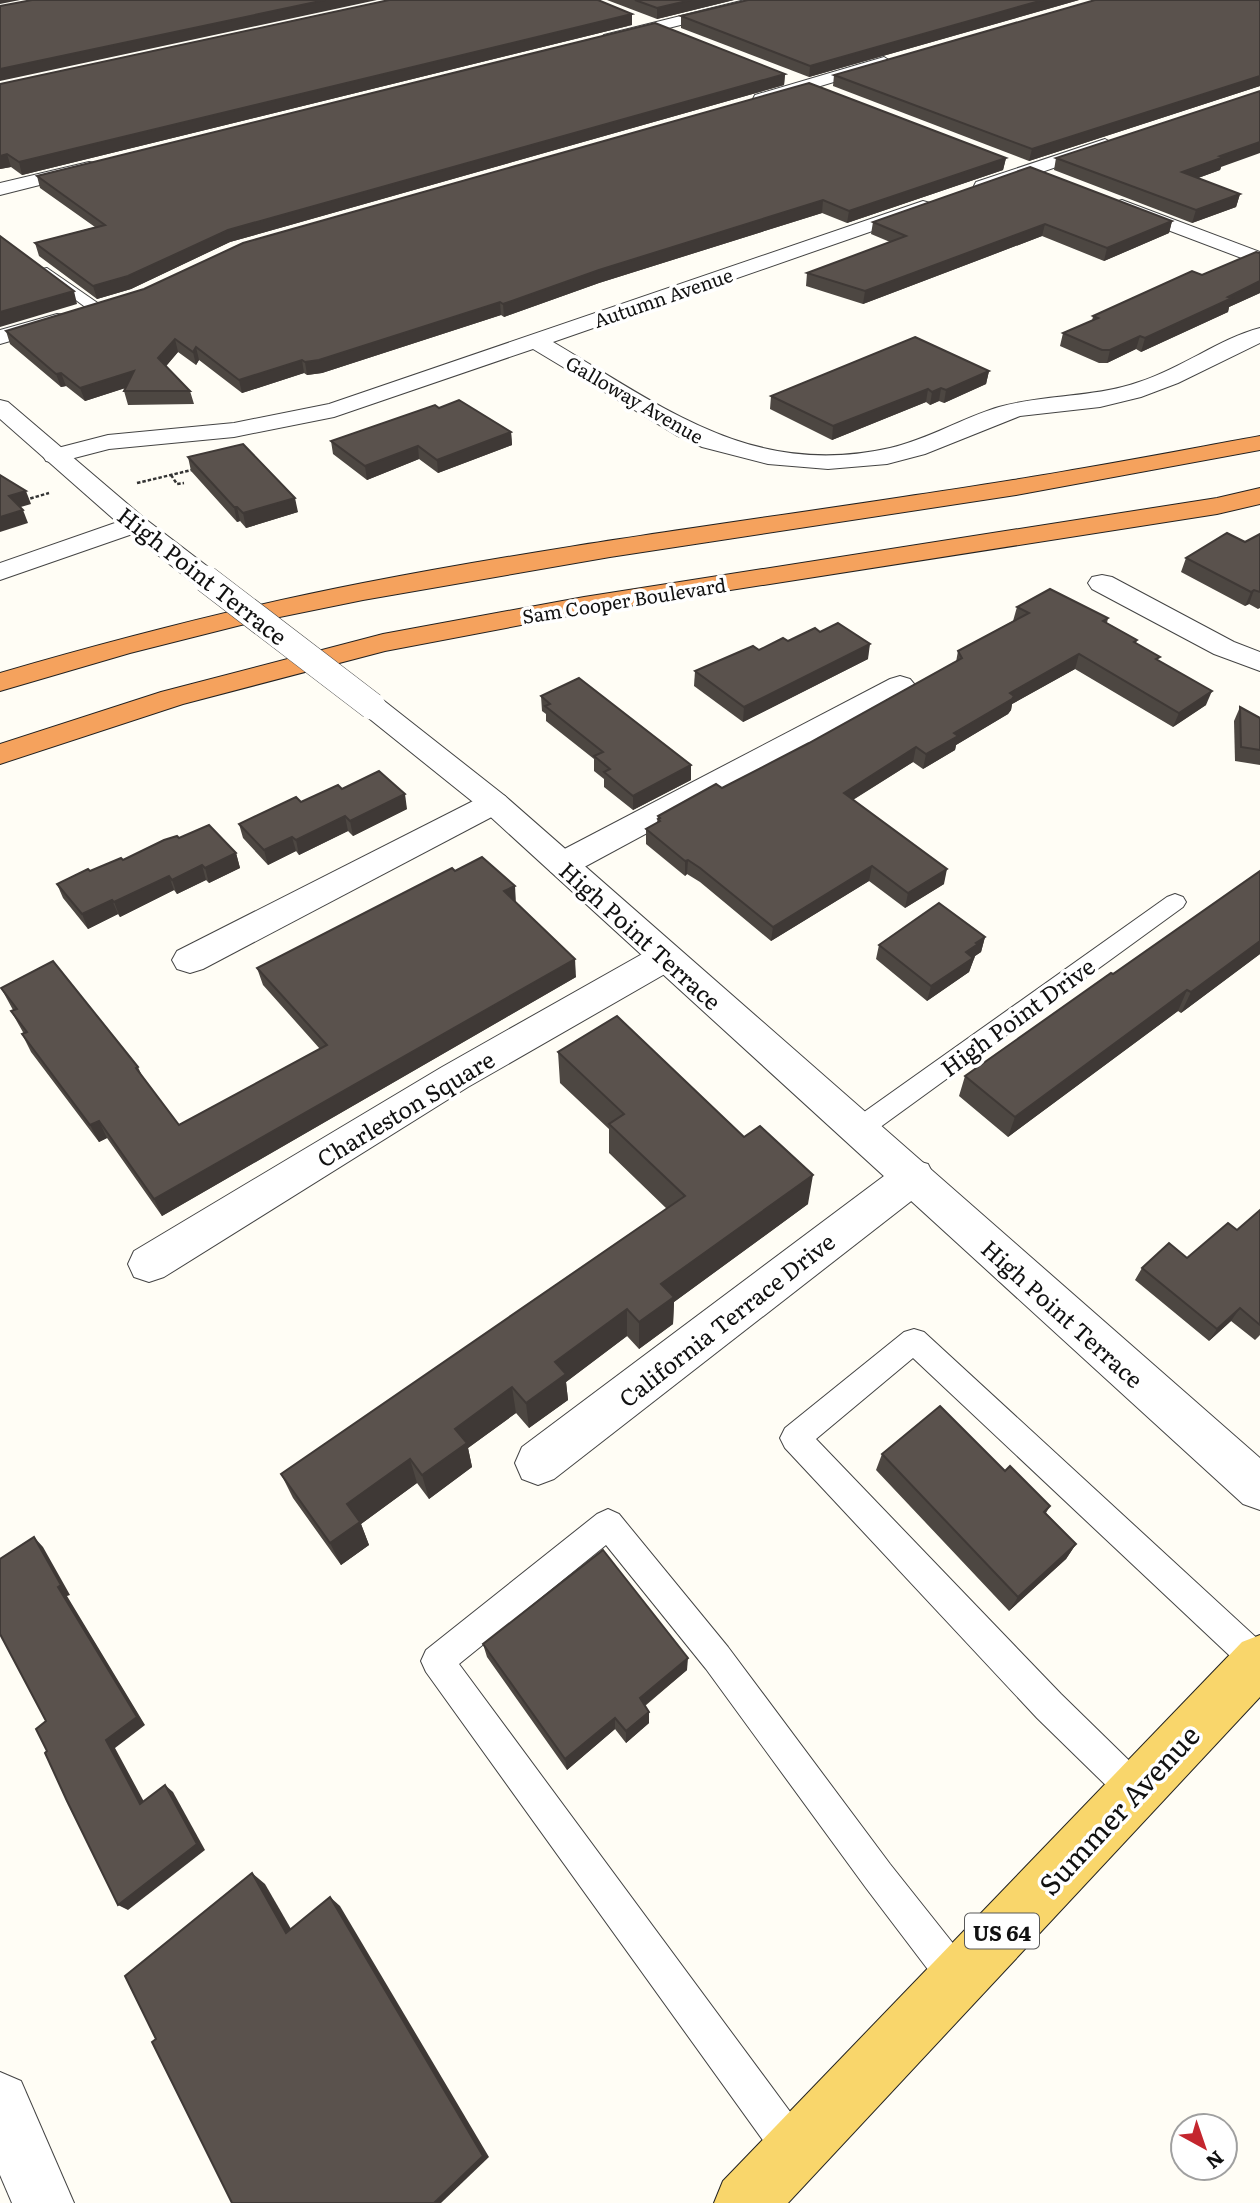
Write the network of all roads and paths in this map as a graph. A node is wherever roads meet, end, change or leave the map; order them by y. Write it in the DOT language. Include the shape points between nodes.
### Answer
graph roads {
  1 [pos="763,0"];
  2 [pos="621,13"];
  3 [pos="655,26"];
  4 [pos="680,36"];
  5 [pos="597,41"];
  6 [pos="905,57"];
  7 [pos="776,73"];
  8 [pos="808,85"];
  9 [pos="834,95"];
  10 [pos="747,104"];
  11 [pos="1128,137"];
  12 [pos="1002,160"];
  13 [pos="103,163"];
  14 [pos="1028,170"];
  15 [pos="1052,179"];
  16 [pos="0,189"];
  17 [pos="1101,198"];
  18 [pos="1260,259"];
  19 [pos="32,260"];
  20 [pos="106,306"];
  21 [pos="1260,335"];
  22 [pos="0,337"];
  23 [pos="536,341"];
  24 [pos="0,407"];
  25 [pos="1260,443"];
  26 [pos="55,456"];
  27 [pos="207,466"];
  28 [pos="171,475"];
  29 [pos="134,483"];
  30 [pos="184,483"];
  31 [pos="49,492"];
  32 [pos="1260,497"];
  33 [pos="20,502"];
  34 [pos="135,524"];
  35 [pos="0,572"];
  36 [pos="1102,583"];
  37 [pos="1260,662"];
  38 [pos="0,682"];
  39 [pos="900,685"];
  40 [pos="0,754"];
  41 [pos="494,803"];
  42 [pos="563,864"];
  43 [pos="1175,902"];
  44 [pos="664,958"];
  45 [pos="190,960"];
  46 [pos="859,1129"];
  47 [pos="914,1176"];
  48 [pos="149,1264"];
  49 [pos="538,1463"];
  50 [pos="1260,1488"];
  51 [pos="1259,1661"];
  52 [pos="1135,1790"];
  53 [pos="958,1979"];
  54 [pos="0,2102"];
  55 [pos="794,2150"];
  56 [pos="43,2203"];
  57 [pos="745,2203"];
  1 -- 3 [label="street"];
  2 -- 3 [label="street"];
  3 -- 4 [label="street"];
  3 -- 5 [label="street"];
  6 -- 8 [label="street"];
  7 -- 8 [label="street"];
  8 -- 9 [label="street"];
  8 -- 10 [label="street"];
  11 -- 14 [label="street, Autumn Avenue"];
  12 -- 14 [label="street"];
  13 -- 16 [label="street"];
  14 -- 15 [label="street"];
  14 -- 23 [label="street, Autumn Avenue"];
  17 -- 18 [label="street"];
  19 -- 20 [label="lane"];
  20 -- 22 [label="street"];
  21 -- 23 [label="street, Galloway Avenue" via="1142,390 1005,413 915,450 850,461 769,457 706,441"];
  23 -- 26 [label="street, Autumn Avenue" via="307,417 234,430 108,442"];
  24 -- 26 [label="street, High Point Terrace"];
  25 -- 38 [label="highway" via="982,493 576,553 367,591 136,642"];
  26 -- 34 [label="street, High Point Terrace"];
  27 -- 28 [label="path"];
  28 -- 29 [label="path"];
  28 -- 30 [label="path" via="177,484"];
  31 -- 33 [label="path"];
  32 -- 40 [label="highway, Sam Cooper Boulevard" via="584,605 383,643 172,698"];
  34 -- 35 [label="street"];
  34 -- 41 [label="street, High Point Terrace, bridge"];
  36 -- 37 [label="street" via="1224,648"];
  39 -- 42 [label="street"];
  41 -- 42 [label="street, High Point Terrace"];
  41 -- 45 [label="street"];
  42 -- 44 [label="street, High Point Terrace"];
  43 -- 46 [label="lane, High Point Drive"];
  44 -- 46 [label="street, High Point Terrace"];
  44 -- 48 [label="street, Charleston Square" via="455,1077"];
  46 -- 47 [label="street, High Point Terrace"];
  47 -- 49 [label="street, California Terrace Drive"];
  47 -- 50 [label="street, High Point Terrace"];
  51 -- 52 [label="main road, Summer Avenue / US 64"];
  51 -- 52 [label="lane" via="914,1342 795,1438"];
  52 -- 53 [label="main road, Summer Avenue / US 64"];
  53 -- 55 [label="main road, Summer Avenue / US 64"];
  53 -- 55 [label="lane" via="717,1658 608,1524 437,1661"];
  54 -- 56 [label="street"];
  55 -- 57 [label="main road, Summer Avenue / US 64"];
}
